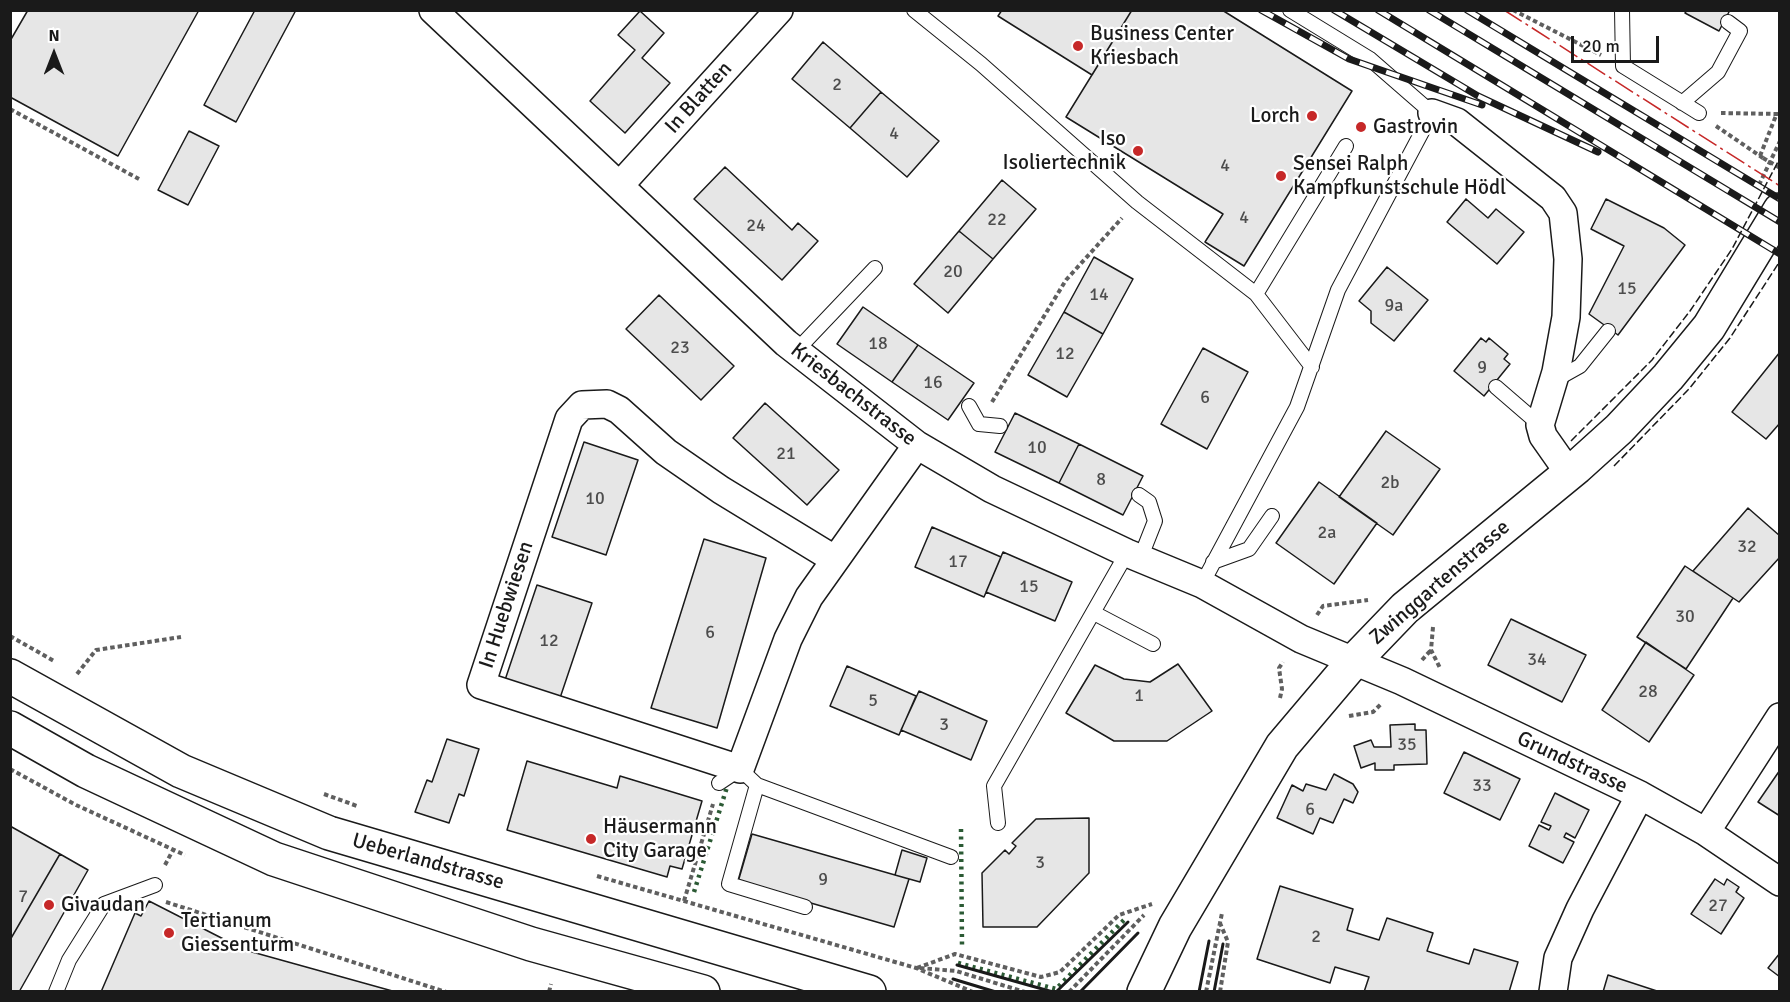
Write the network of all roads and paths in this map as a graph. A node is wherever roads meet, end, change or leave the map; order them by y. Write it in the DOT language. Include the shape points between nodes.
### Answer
graph roads {
  1 [pos="433,10"];
  2 [pos="779,10"];
  3 [pos="914,10"];
  4 [pos="1290,10"];
  5 [pos="1513,10"];
  6 [pos="1622,10"];
  7 [pos="1728,22"];
  8 [pos="1623,66"];
  9 [pos="1682,103"];
  10 [pos="10,109"];
  11 [pos="1432,113"];
  12 [pos="1699,113"];
  13 [pos="1778,114"];
  14 [pos="1346,146"];
  15 [pos="1761,157"];
  16 [pos="1779,168"];
  17 [pos="139,179"];
  18 [pos="620,185"];
  19 [pos="1137,202"];
  20 [pos="1779,210"];
  21 [pos="875,268"];
  22 [pos="1256,294"];
  23 [pos="1608,332"];
  24 [pos="796,351"];
  25 [pos="1312,367"];
  26 [pos="1553,381"];
  27 [pos="1496,387"];
  28 [pos="995,398"];
  29 [pos="969,406"];
  30 [pos="1540,425"];
  31 [pos="1000,426"];
  32 [pos="916,445"];
  33 [pos="1569,473"];
  34 [pos="1139,495"];
  35 [pos="1272,516"];
  36 [pos="1134,556"];
  37 [pos="834,559"];
  38 [pos="1207,573"];
  39 [pos="1094,613"];
  40 [pos="1436,622"];
  41 [pos="10,636"];
  42 [pos="181,637"];
  43 [pos="1153,644"];
  44 [pos="1431,650"];
  45 [pos="1354,661"];
  46 [pos="58,663"];
  47 [pos="67,669"];
  48 [pos="1442,671"];
  49 [pos="76,674"];
  50 [pos="10,676"];
  51 [pos="87,680"];
  52 [pos="1402,681"];
  53 [pos="1779,717"];
  54 [pos="1344,718"];
  55 [pos="10,729"];
  56 [pos="739,779"];
  57 [pos="322,793"];
  58 [pos="1640,795"];
  59 [pos="366,809"];
  60 [pos="998,824"];
  61 [pos="1707,832"];
  62 [pos="951,857"];
  63 [pos="592,875"];
  64 [pos="1779,882"];
  65 [pos="155,885"];
  66 [pos="135,892"];
  67 [pos="684,901"];
  68 [pos="1224,905"];
  69 [pos="805,907"];
  70 [pos="1220,922"];
  71 [pos="916,968"];
  72 [pos="551,984"];
  73 [pos="56,992"];
  74 [pos="446,992"];
  75 [pos="549,992"];
  76 [pos="703,992"];
  77 [pos="869,992"];
  78 [pos="972,992"];
  79 [pos="1025,992"];
  80 [pos="1069,992"];
  81 [pos="1144,992"];
  82 [pos="1206,992"];
  83 [pos="1220,992"];
  84 [pos="1553,992"];
  1 -- 18 [label="street, Kriesbachstrasse"];
  2 -- 18 [label="street, In Blatten"];
  3 -- 19 [label="lane"];
  4 -- 11 [label="lane" via="1370,59"];
  5 -- 8 [label="path"];
  6 -- 8 [label="lane"];
  7 -- 9 [label="lane" via="1740,31 1718,72"];
  8 -- 9 [label="lane"];
  9 -- 12 [label="lane"];
  10 -- 17 [label="path"];
  11 -- 25 [label="lane" via="1338,290"];
  11 -- 26 [label="street" via="1457,122 1553,198 1563,213 1568,287"];
  12 -- 13 [label="path"];
  12 -- 15 [label="path"];
  13 -- 15 [label="path"];
  14 -- 22 [label="lane"];
  15 -- 16 [label="path, bridge"];
  18 -- 24 [label="street, Kriesbachstrasse"];
  19 -- 22 [label="lane"];
  19 -- 28 [label="path" via="1066,280"];
  20 -- 33 [label="main road, Zwinggartenstrasse" via="1709,327 1627,421"];
  21 -- 24 [label="lane"];
  22 -- 25 [label="lane"];
  23 -- 26 [label="lane" via="1580,366"];
  24 -- 32 [label="street, Kriesbachstrasse"];
  25 -- 38 [label="lane" via="1297,407"];
  26 -- 30 [label="street"];
  27 -- 30 [label="lane"];
  29 -- 31 [label="lane" via="979,424"];
  30 -- 33 [label="street" via="1543,436"];
  32 -- 36 [label="street, Kriesbachstrasse" via="992,489"];
  32 -- 37 [label="street"];
  33 -- 45 [label="main road, Zwinggartenstrasse" via="1405,608"];
  34 -- 36 [label="lane" via="1149,502 1155,521"];
  35 -- 38 [label="lane" via="1249,549"];
  36 -- 38 [label="street, Kriesbachstrasse"];
  36 -- 39 [label="lane"];
  37 -- 56 [label="street" via="788,639"];
  37 -- 56 [label="street, In Huebwiesen" via="666,452 619,410 593,403 582,405 569,419 481,686"];
  38 -- 45 [label="street, Kriesbachstrasse" via="1301,639"];
  39 -- 43 [label="lane"];
  39 -- 60 [label="lane" via="994,786"];
  40 -- 44 [label="path"];
  41 -- 46 [label="path"];
  42 -- 49 [label="path" via="96,650"];
  44 -- 48 [label="path"];
  44 -- 52 [label="path"];
  45 -- 52 [label="street, Grundstrasse"];
  45 -- 81 [label="main road, Zwinggartenstrasse" via="1282,746 1175,927"];
  47 -- 49 [label="path"];
  49 -- 51 [label="path"];
  50 -- 77 [label="main road, Ueberlandstrasse" via="181,771 329,833"];
  52 -- 54 [label="path" via="1373,712"];
  52 -- 58 [label="street, Grundstrasse"];
  53 -- 61 [label="street"];
  55 -- 76 [label="main road, Ueberlandstrasse" via="86,771 274,859 531,944"];
  56 -- 62 [label="lane"];
  56 -- 67 [label="path"];
  56 -- 69 [label="lane" via="729,884"];
  57 -- 59 [label="path"];
  58 -- 61 [label="street, Grundstrasse"];
  58 -- 84 [label="street" via="1558,958"];
  61 -- 64 [label="street, Grundstrasse"];
  63 -- 67 [label="path"];
  65 -- 66 [label="lane"];
  66 -- 73 [label="lane" via="104,904 69,960"];
  66 -- 74 [label="path"];
  67 -- 71 [label="path"];
  68 -- 70 [label="path"];
  70 -- 82 [label="path"];
  70 -- 83 [label="path" via="1228,942"];
  71 -- 78 [label="path"];
  71 -- 79 [label="path" via="956,971"];
  71 -- 80 [label="path" via="956,954 1041,977 1060,972 1119,915 1155,903"];
  72 -- 75 [label="path"];
}
